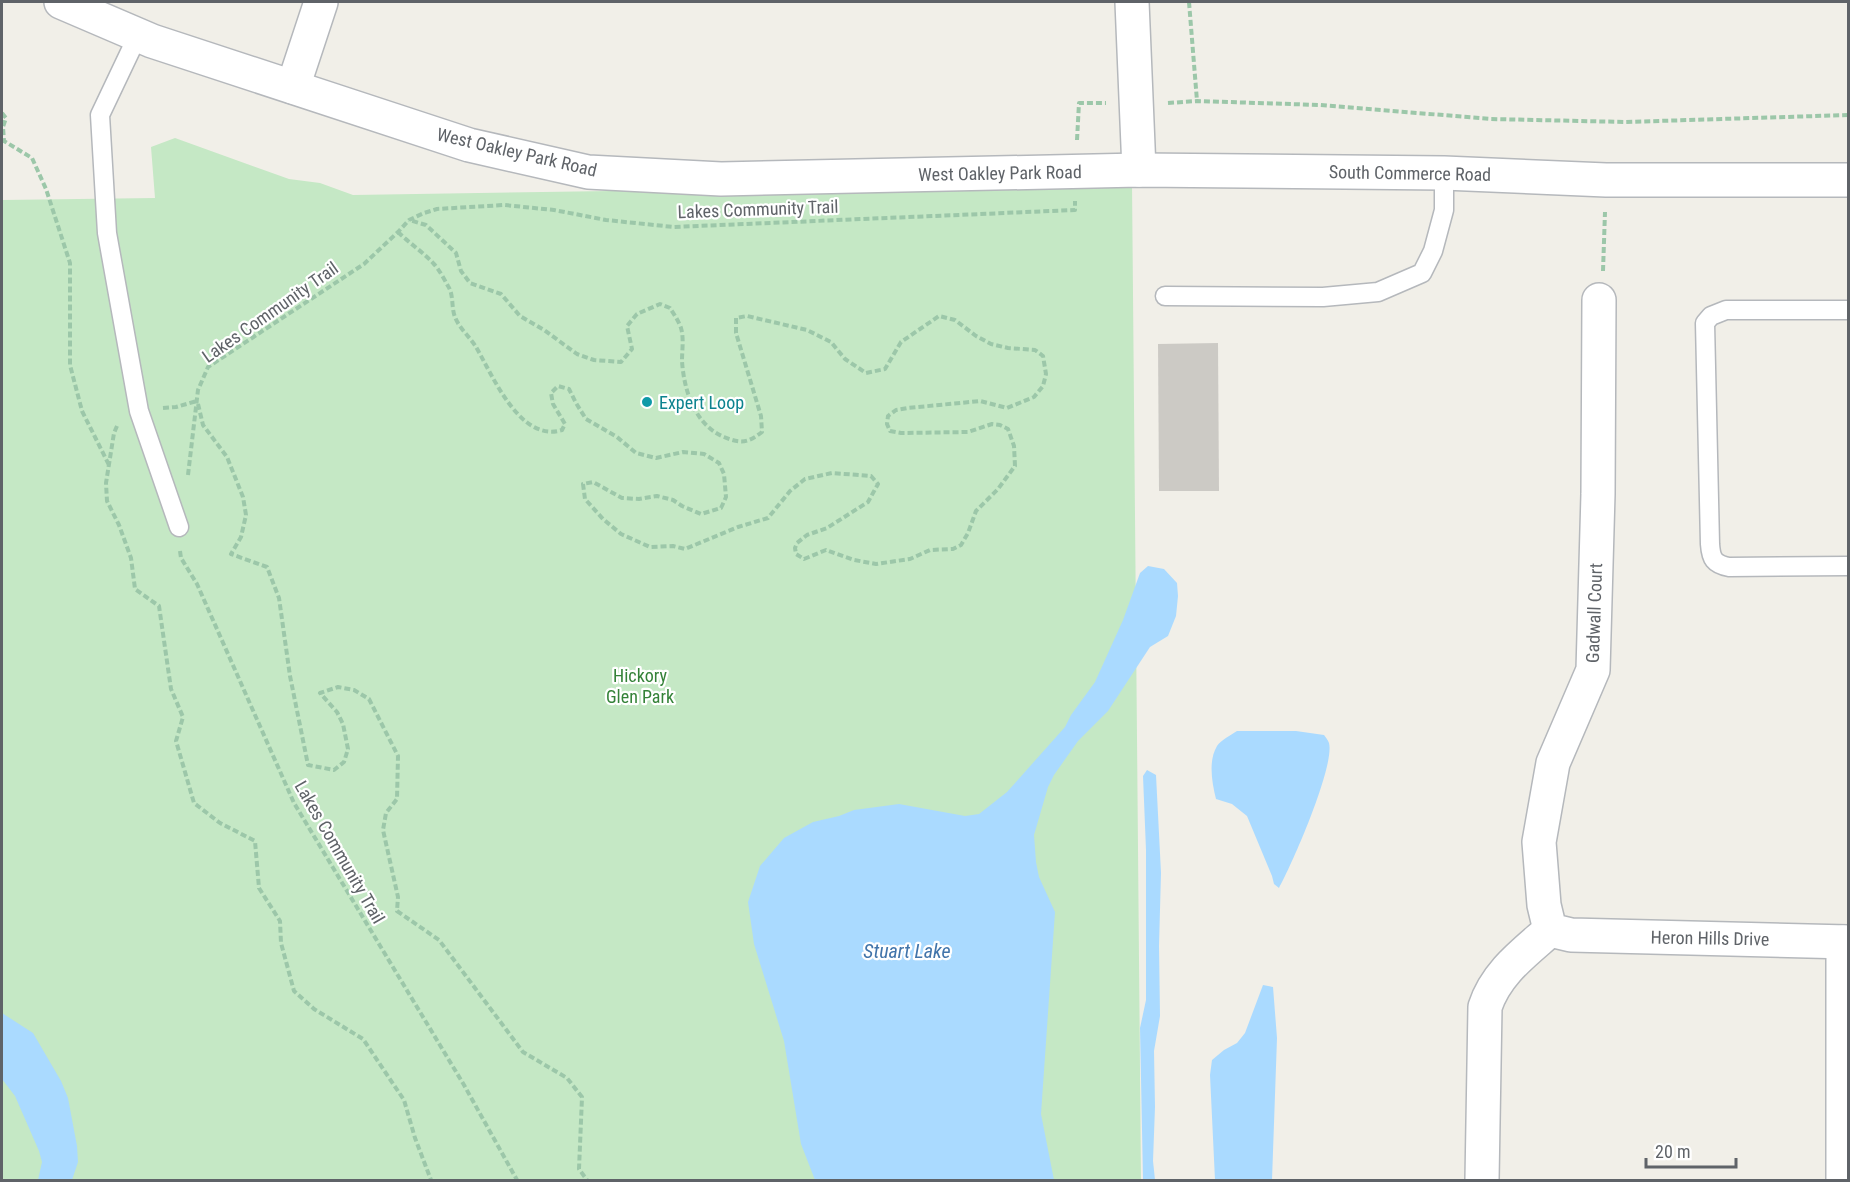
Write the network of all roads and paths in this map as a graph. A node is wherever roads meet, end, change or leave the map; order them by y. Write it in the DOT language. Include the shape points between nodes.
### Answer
graph roads {
  1 [pos="61,2"];
  2 [pos="321,2"];
  3 [pos="1132,2"];
  4 [pos="1189,2"];
  5 [pos="138,34"];
  6 [pos="293,87"];
  7 [pos="1197,101"];
  8 [pos="1136,104"];
  9 [pos="2,113"];
  10 [pos="1848,115"];
  11 [pos="1139,170"];
  12 [pos="1075,171"];
  13 [pos="1444,173"];
  14 [pos="1606,180"];
  15 [pos="1848,180"];
  16 [pos="409,220"];
  17 [pos="398,232"];
  18 [pos="1165,296"];
  19 [pos="1599,300"];
  20 [pos="1848,310"];
  21 [pos="197,401"];
  22 [pos="139,411"];
  23 [pos="109,465"];
  24 [pos="187,481"];
  25 [pos="179,526"];
  26 [pos="1848,566"];
  27 [pos="1561,933"];
  28 [pos="1846,942"];
  29 [pos="431,1180"];
  30 [pos="517,1180"];
  31 [pos="588,1180"];
  32 [pos="1482,1180"];
  33 [pos="1843,1180"];
  1 -- 5 [label="street, West Oakley Park Road"];
  2 -- 6 [label="street"];
  3 -- 8 [label="street"];
  4 -- 7 [label="path"];
  5 -- 6 [label="street, West Oakley Park Road"];
  5 -- 22 [label="lane" via="100,115 107,233"];
  6 -- 12 [label="street, West Oakley Park Road" via="469,145 588,172 721,179"];
  7 -- 8 [label="path"];
  7 -- 10 [label="path" via="1320,105 1491,119 1626,122"];
  8 -- 11 [label="street"];
  8 -- 12 [label="path" via="1079,103"];
  9 -- 23 [label="path" via="6,118 4,141 32,158 70,263 70,365 82,411"];
  11 -- 12 [label="street, West Oakley Park Road"];
  11 -- 13 [label="street, South Commerce Road"];
  12 -- 16 [label="path, Lakes Community Trail" via="1075,210 674,226 504,205 437,209"];
  13 -- 14 [label="street, South Commerce Road"];
  13 -- 18 [label="lane" via="1444,210 1433,251 1422,273 1378,292 1323,297"];
  14 -- 15 [label="street, South Commerce Road"];
  14 -- 19 [label="path"];
  16 -- 17 [label="path, Lakes Community Trail"];
  16 -- 17 [label="path" via="426,225 456,253 461,271 470,283 501,294 520,316 577,354 594,360 621,362 632,349 627,326 637,314 660,304 670,308 681,328 682,364 697,416 713,433 733,441 750,441 762,432 761,416 736,333 736,318 747,316 807,330 831,342 866,373 885,369 901,342 939,316 955,320 991,344 1035,350 1043,356 1043,386 1034,397 1007,408 980,401 908,408 888,416 890,431 901,433 968,432 992,424 1008,429 1016,466 976,512 961,545 953,549 930,550 910,560 876,564 826,550 804,559 796,554 797,543 868,502 878,484 871,476 832,473 805,479 768,518 685,549 650,547 621,534 603,519 585,499 583,484 593,482 622,498 657,496 673,500 701,514 721,508 726,497 719,463 704,454 683,452 656,458 636,453 586,419 569,389 558,386 550,393 565,424 562,430 554,433 523,420 499,390 455,318 450,289 433,263"];
  17 -- 21 [label="path, Lakes Community Trail" via="364,264 208,367"];
  19 -- 27 [label="street, Gadwall Court" via="1593,669 1553,763 1539,842 1544,905"];
  20 -- 26 [label="lane" via="1726,310 1705,323 1712,560 1729,567"];
  21 -- 22 [label="path"];
  21 -- 24 [label="path, Lakes Community Trail"];
  21 -- 31 [label="path" via="203,425 227,457 243,497 246,515 241,537 231,554 267,567 279,598 308,765 334,770 344,762 348,748 344,724 320,693 338,687 369,699 398,756 397,799 386,813 383,830 398,897 397,911 439,940 524,1052 567,1078 582,1097 579,1169"];
  22 -- 23 [label="path" via="122,417 114,433"];
  22 -- 25 [label="lane"];
  23 -- 29 [label="path" via="107,501 131,558 135,589 159,606 171,689 183,717 176,741 194,803 220,823 255,841 259,888 280,921 281,943 294,991 314,1009 363,1039 404,1100"];
  25 -- 30 [label="path, Lakes Community Trail" via="181,558 197,584 294,803"];
  27 -- 28 [label="street, Heron Hills Drive"];
  27 -- 32 [label="street" via="1514,962 1497,980 1485,1007"];
  28 -- 33 [label="street"];
}
